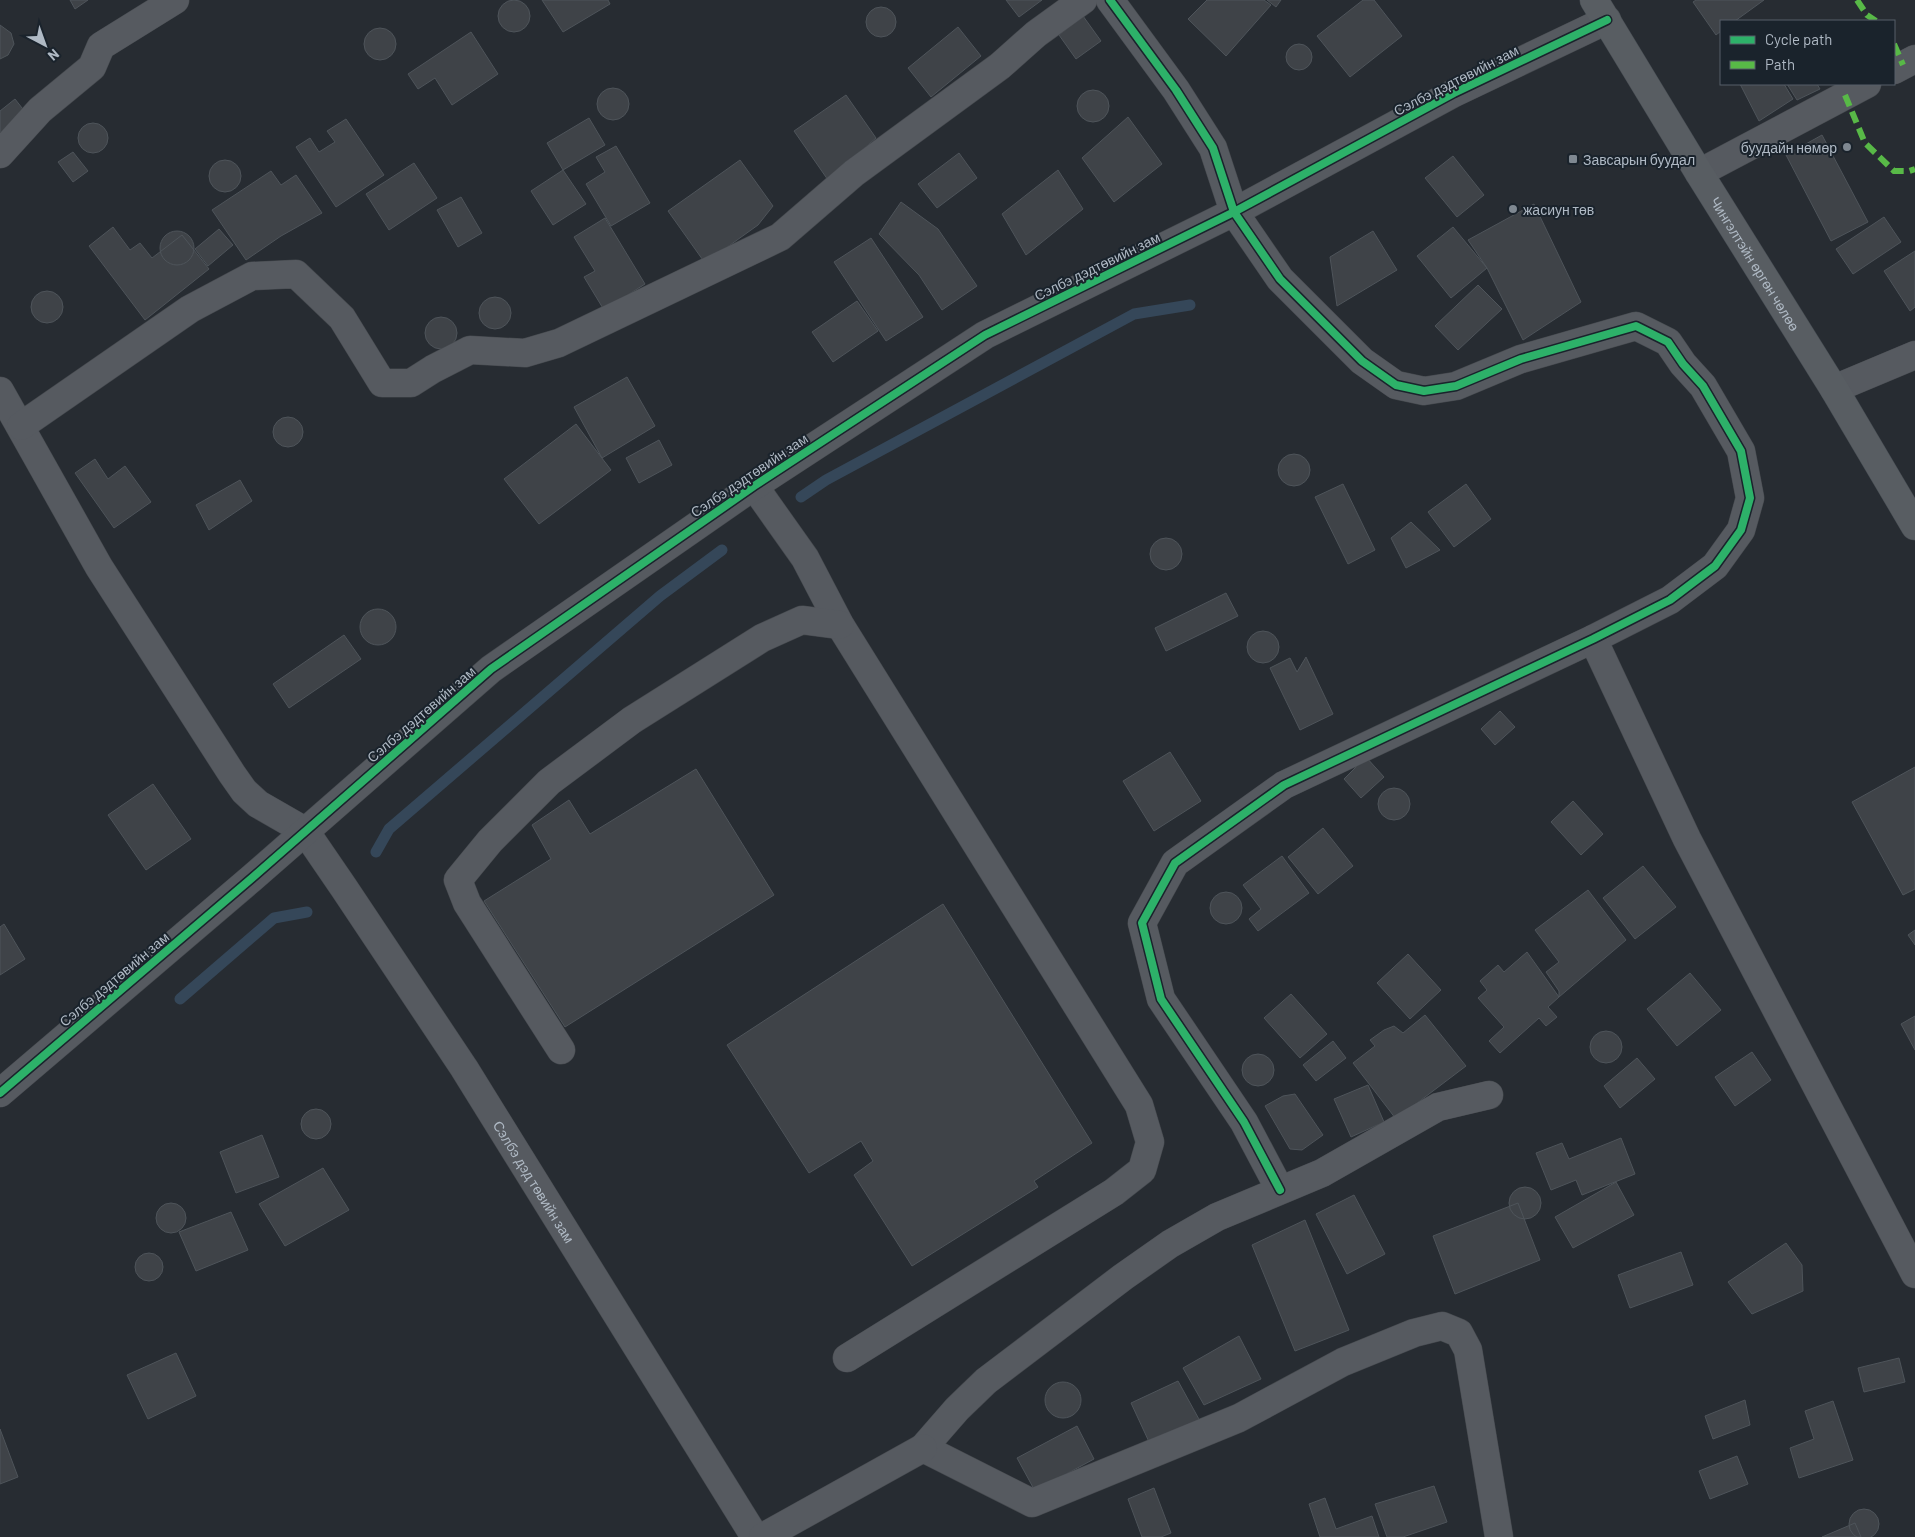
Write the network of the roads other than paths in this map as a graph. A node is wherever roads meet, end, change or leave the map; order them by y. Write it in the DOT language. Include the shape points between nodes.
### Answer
graph roads {
  1 [pos="176,0"];
  2 [pos="1083,0"];
  3 [pos="1110,0"];
  4 [pos="1600,10"];
  5 [pos="1915,59"];
  6 [pos="1895,69"];
  7 [pos="1865,85"];
  8 [pos="0,154"];
  9 [pos="1699,174"];
  10 [pos="1234,212"];
  11 [pos="1915,355"];
  12 [pos="1834,389"];
  13 [pos="0,391"];
  14 [pos="21,426"];
  15 [pos="754,486"];
  16 [pos="1915,526"];
  17 [pos="840,624"];
  18 [pos="1593,640"];
  19 [pos="305,831"];
  20 [pos="561,1050"];
  21 [pos="0,1093"];
  22 [pos="1489,1095"];
  23 [pos="1280,1190"];
  24 [pos="1915,1274"];
  25 [pos="847,1358"];
  26 [pos="923,1448"];
  27 [pos="755,1537"];
  28 [pos="763,1537"];
  29 [pos="1499,1537"];
  1 -- 8 [label="street" via="101,46 92,67 40,110"];
  2 -- 14 [label="street" via="1036,34 1000,66 854,173 780,237 559,343 525,353 470,350 411,383 382,383 342,318 296,274 252,276 190,309"];
  3 -- 10 [label="street" via="1176,90 1213,148"];
  4 -- 9 [label="main road, Чингэлтэйн өргөн чөлөө"];
  4 -- 10 [label="street, Сэлбэ дэдтөвийн зам"];
  5 -- 6 [label="street"];
  7 -- 9 [label="street"];
  9 -- 12 [label="main road, Чингэлтэйн өргөн чөлөө"];
  10 -- 15 [label="street, Сэлбэ дэдтөвийн зам" via="985,335"];
  10 -- 18 [label="street" via="1280,279 1362,361 1396,386 1424,391 1456,386 1521,359 1636,326 1668,342 1682,364 1704,386 1741,451 1750,498 1740,530 1715,566 1670,600"];
  11 -- 12 [label="street"];
  12 -- 16 [label="main road, Чингэлтэйн өргөн чөлөө"];
  13 -- 14 [label="street"];
  14 -- 19 [label="street" via="99,567 244,791 258,804"];
  15 -- 17 [label="street" via="805,558"];
  15 -- 19 [label="street, Сэлбэ дэдтөвийн зам" via="491,669"];
  17 -- 20 [label="street" via="802,620 762,638 632,720 549,782 490,841 458,880 467,903"];
  17 -- 25 [label="street" via="1139,1105 1150,1142 1142,1170 1114,1192"];
  18 -- 23 [label="street" via="1284,785 1175,863 1142,923 1161,999 1244,1122"];
  18 -- 24 [label="street" via="1687,839"];
  19 -- 21 [label="street, Сэлбэ дэдтөвийн зам"];
  19 -- 27 [label="street, Сэлбэ дэд төвийн зам" via="469,1077"];
  22 -- 23 [label="street" via="1438,1107 1322,1173"];
  23 -- 26 [label="street" via="1217,1217 1170,1244 1123,1277 986,1381"];
  26 -- 28 [label="street"];
  26 -- 29 [label="street" via="1032,1504 1239,1418 1343,1362 1414,1333 1442,1326 1459,1333 1468,1350"];
}
